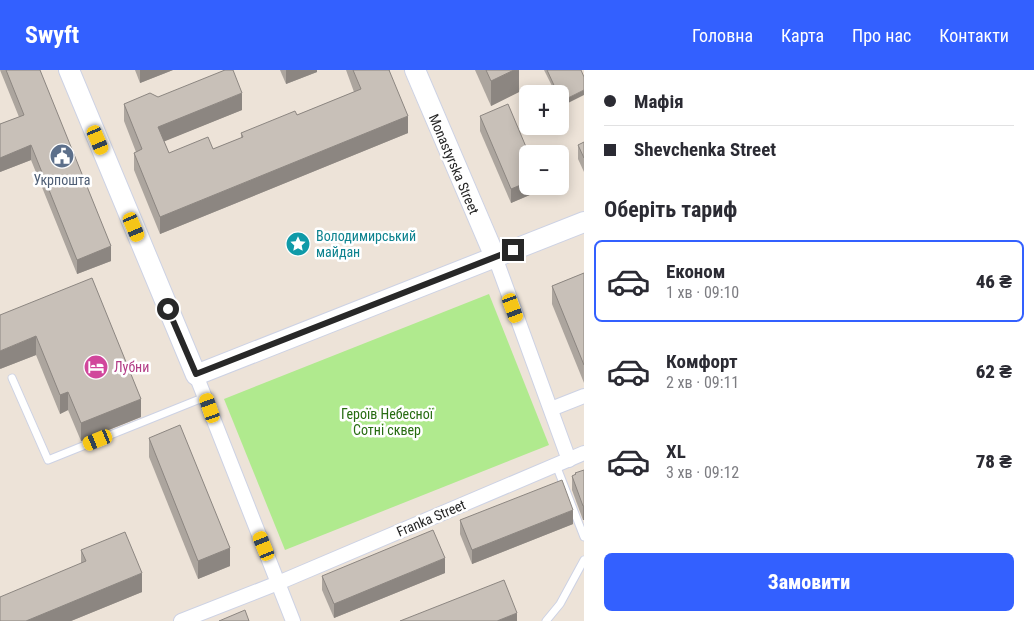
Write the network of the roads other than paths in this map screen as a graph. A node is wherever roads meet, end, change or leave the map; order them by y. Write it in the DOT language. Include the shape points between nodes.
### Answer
graph roads {
  1 [pos="69,70"];
  2 [pos="415,70"];
  3 [pos="584,222"];
  4 [pos="495,257"];
  5 [pos="196,374"];
  6 [pos="12,378"];
  7 [pos="584,396"];
  8 [pos="206,397"];
  9 [pos="551,410"];
  10 [pos="584,453"];
  11 [pos="563,463"];
  12 [pos="584,537"];
  13 [pos="584,560"];
  14 [pos="278,583"];
  15 [pos="181,621"];
  16 [pos="293,621"];
  17 [pos="546,621"];
  1 -- 5 [label="main road"];
  2 -- 4 [label="main road, Monastyrska Street"];
  3 -- 4 [label="main road"];
  4 -- 5 [label="main road"];
  4 -- 9 [label="street"];
  5 -- 8 [label="street"];
  6 -- 8 [label="lane" via="48,460"];
  7 -- 9 [label="street"];
  8 -- 14 [label="street"];
  9 -- 11 [label="street"];
  10 -- 11 [label="street, Franka Street"];
  11 -- 12 [label="lane"];
  11 -- 14 [label="street, Franka Street"];
  13 -- 17 [label="lane" via="560,604"];
  14 -- 15 [label="street, Franka Street"];
  14 -- 16 [label="street"];
}
